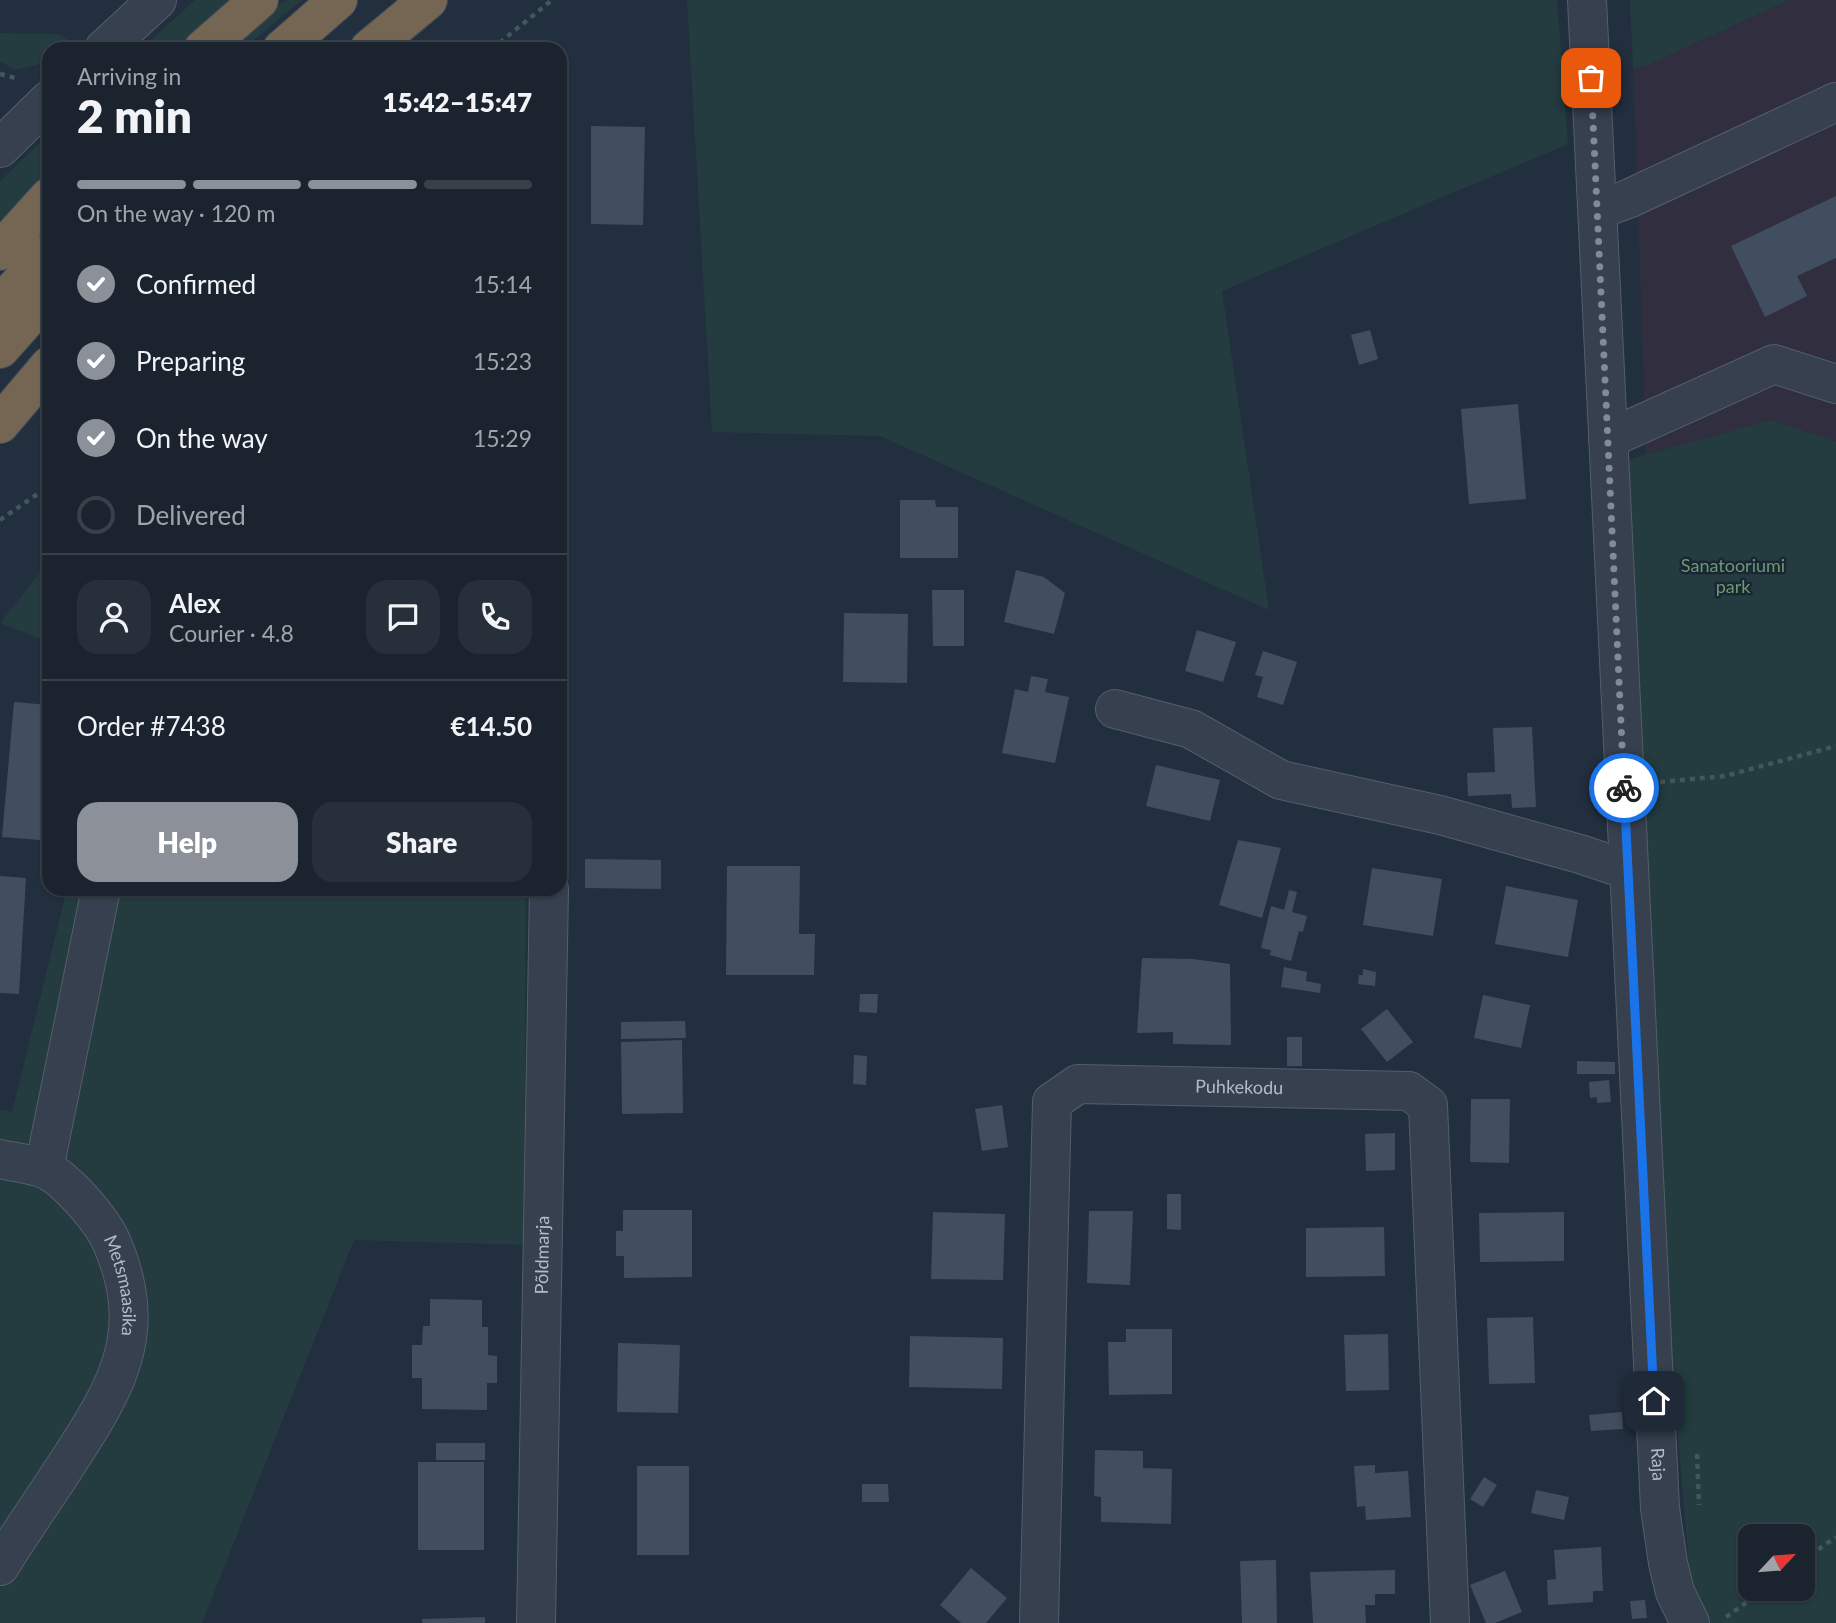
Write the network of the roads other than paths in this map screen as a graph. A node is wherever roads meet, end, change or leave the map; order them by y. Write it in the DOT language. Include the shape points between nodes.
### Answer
graph roads {
  1 [pos="158,0"];
  2 [pos="259,0"];
  3 [pos="338,0"];
  4 [pos="428,0"];
  5 [pos="1587,0"];
  6 [pos="112,42"];
  7 [pos="211,42"];
  8 [pos="290,42"];
  9 [pos="377,42"];
  10 [pos="1836,102"];
  11 [pos="42,105"];
  12 [pos="5,131"];
  13 [pos="42,205"];
  14 [pos="1598,210"];
  15 [pos="0,251"];
  16 [pos="42,260"];
  17 [pos="42,302"];
  18 [pos="0,304"];
  19 [pos="0,349"];
  20 [pos="42,356"];
  21 [pos="42,374"];
  22 [pos="1836,384"];
  23 [pos="0,399"];
  24 [pos="0,424"];
  25 [pos="1608,439"];
  26 [pos="1115,709"];
  27 [pos="1628,870"];
  28 [pos="101,896"];
  29 [pos="549,896"];
  30 [pos="0,1159"];
  31 [pos="44,1169"];
  32 [pos="0,1566"];
  33 [pos="537,1623"];
  34 [pos="1039,1623"];
  35 [pos="1450,1623"];
  36 [pos="1690,1623"];
  1 -- 6 [label="street"];
  2 -- 7 [label="highway"];
  3 -- 8 [label="highway"];
  4 -- 9 [label="highway"];
  5 -- 14 [label="street, Raja"];
  10 -- 14 [label="street"];
  11 -- 12 [label="street"];
  13 -- 15 [label="highway"];
  14 -- 25 [label="street, Raja"];
  16 -- 18 [label="highway"];
  17 -- 19 [label="highway"];
  20 -- 23 [label="highway"];
  21 -- 24 [label="highway"];
  22 -- 25 [label="street" via="1774,364"];
  25 -- 27 [label="street, Raja"];
  26 -- 27 [label="street" via="1191,729 1281,780 1440,816"];
  27 -- 36 [label="street, Raja" via="1660,1508 1675,1592"];
  28 -- 31 [label="street"];
  29 -- 33 [label="street, Põldmarja"];
  30 -- 31 [label="street, Metsmaasika"];
  31 -- 32 [label="street, Metsmaasika" via="88,1205 107,1232 127,1287 128,1322 116,1382 102,1410"];
  34 -- 35 [label="street, Puhkekodu" via="1052,1102 1078,1084 1409,1091 1428,1105"];
}
